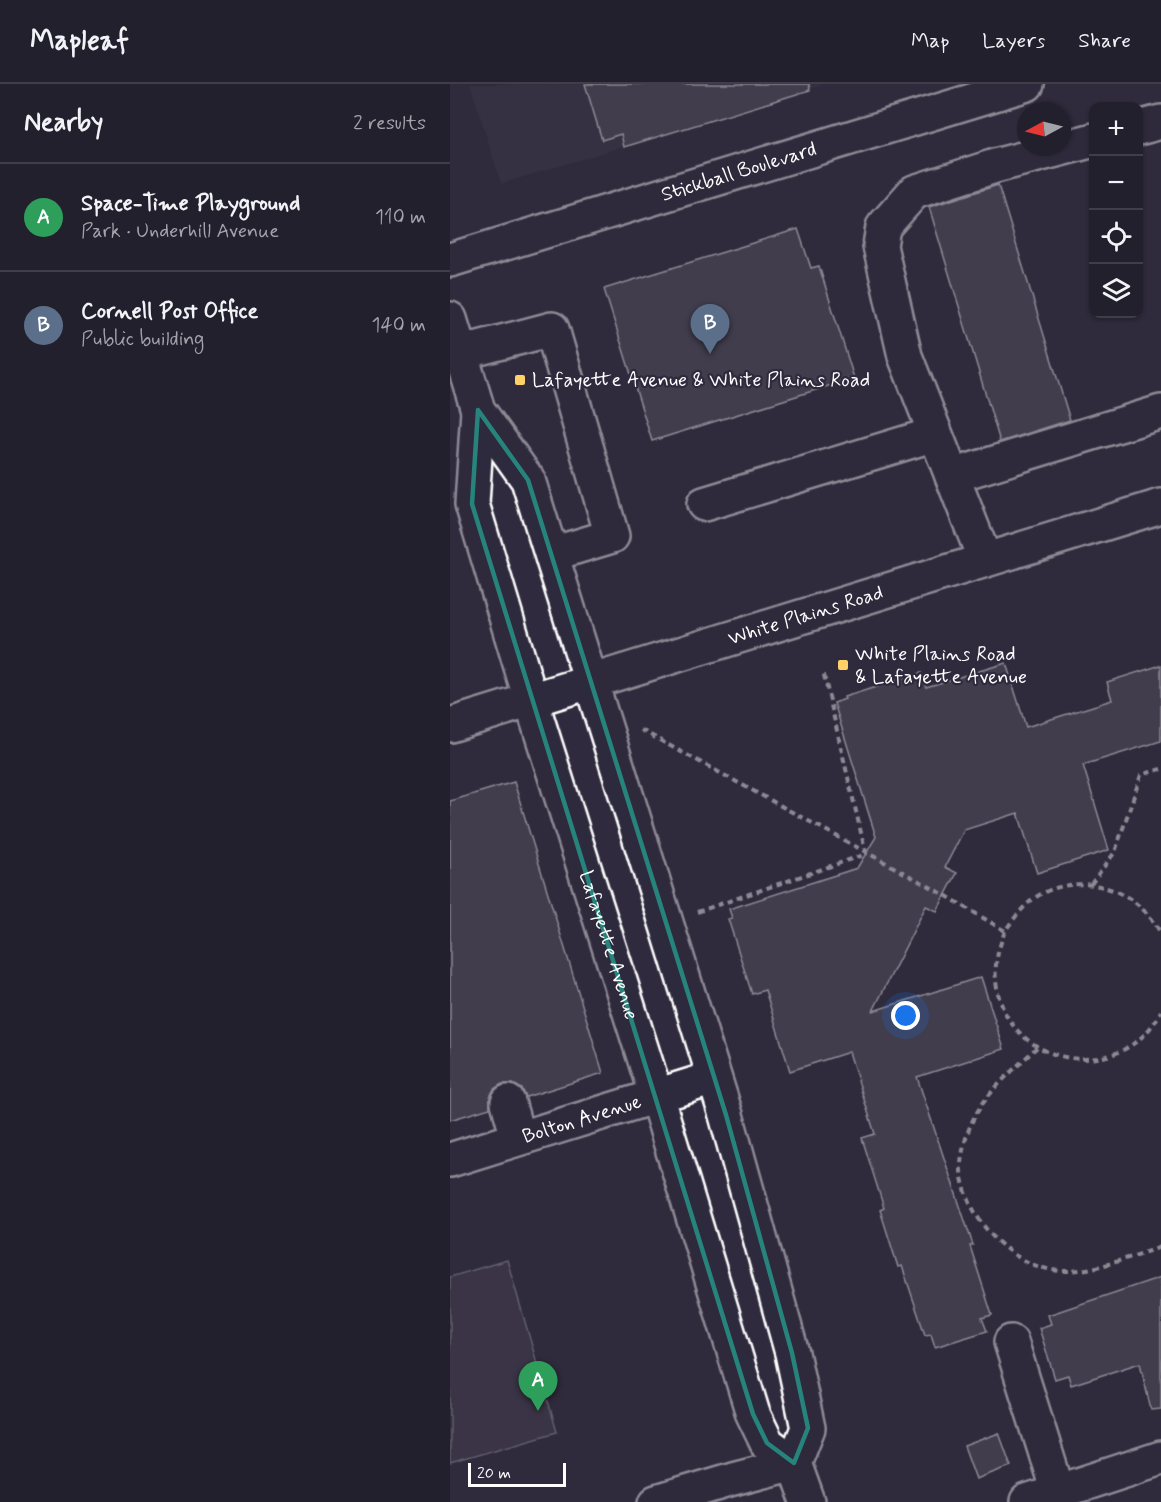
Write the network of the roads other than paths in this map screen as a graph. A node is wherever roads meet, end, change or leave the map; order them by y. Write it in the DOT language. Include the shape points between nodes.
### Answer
graph roads {
  1 [pos="1027,84"];
  2 [pos="1161,122"];
  3 [pos="1143,127"];
  4 [pos="1089,141"];
  5 [pos="450,260"];
  6 [pos="450,319"];
  7 [pos="460,353"];
  8 [pos="478,410"];
  9 [pos="1161,412"];
  10 [pos="936,434"];
  11 [pos="952,476"];
  12 [pos="461,488"];
  13 [pos="704,504"];
  14 [pos="1161,506"];
  15 [pos="552,554"];
  16 [pos="985,560"];
  17 [pos="592,681"];
  18 [pos="531,700"];
  19 [pos="450,725"];
  20 [pos="714,1078"];
  21 [pos="656,1095"];
  22 [pos="508,1102"];
  23 [pos="518,1138"];
  24 [pos="450,1160"];
  25 [pos="1011,1342"];
  26 [pos="1161,1458"];
  27 [pos="794,1463"];
  28 [pos="1040,1498"];
  29 [pos="656,1502"];
  30 [pos="808,1502"];
  1 -- 5 [label="street, Stickball Boulevard"];
  2 -- 3 [label="street"];
  4 -- 10 [label="street" via="914,192 883,226 880,246 905,356"];
  6 -- 7 [label="street, Lafayette Avenue"];
  7 -- 8 [label="street, Lafayette Avenue"];
  7 -- 15 [label="street" via="552,329 612,536"];
  8 -- 12 [label="street, Lafayette Avenue"];
  8 -- 15 [label="street, Lafayette Avenue" via="528,480"];
  9 -- 11 [label="street"];
  10 -- 11 [label="street"];
  10 -- 13 [label="street"];
  11 -- 16 [label="street"];
  12 -- 18 [label="street, Lafayette Avenue" via="472,504"];
  14 -- 16 [label="street, White Plains Road"];
  15 -- 17 [label="street, Lafayette Avenue"];
  16 -- 17 [label="street, White Plains Road"];
  17 -- 18 [label="street, White Plains Road"];
  17 -- 20 [label="street, Lafayette Avenue"];
  18 -- 19 [label="street, White Plains Road"];
  18 -- 21 [label="street, Lafayette Avenue"];
  20 -- 21 [label="street, Bolton Avenue"];
  20 -- 27 [label="street, Lafayette Avenue" via="792,1353 808,1428"];
  21 -- 23 [label="street, Bolton Avenue"];
  21 -- 27 [label="street, Lafayette Avenue" via="753,1414 766,1443"];
  22 -- 23 [label="street"];
  23 -- 24 [label="street, Bolton Avenue"];
  25 -- 28 [label="street"];
  26 -- 28 [label="street"];
  27 -- 29 [label="street"];
  27 -- 30 [label="street"];
}
